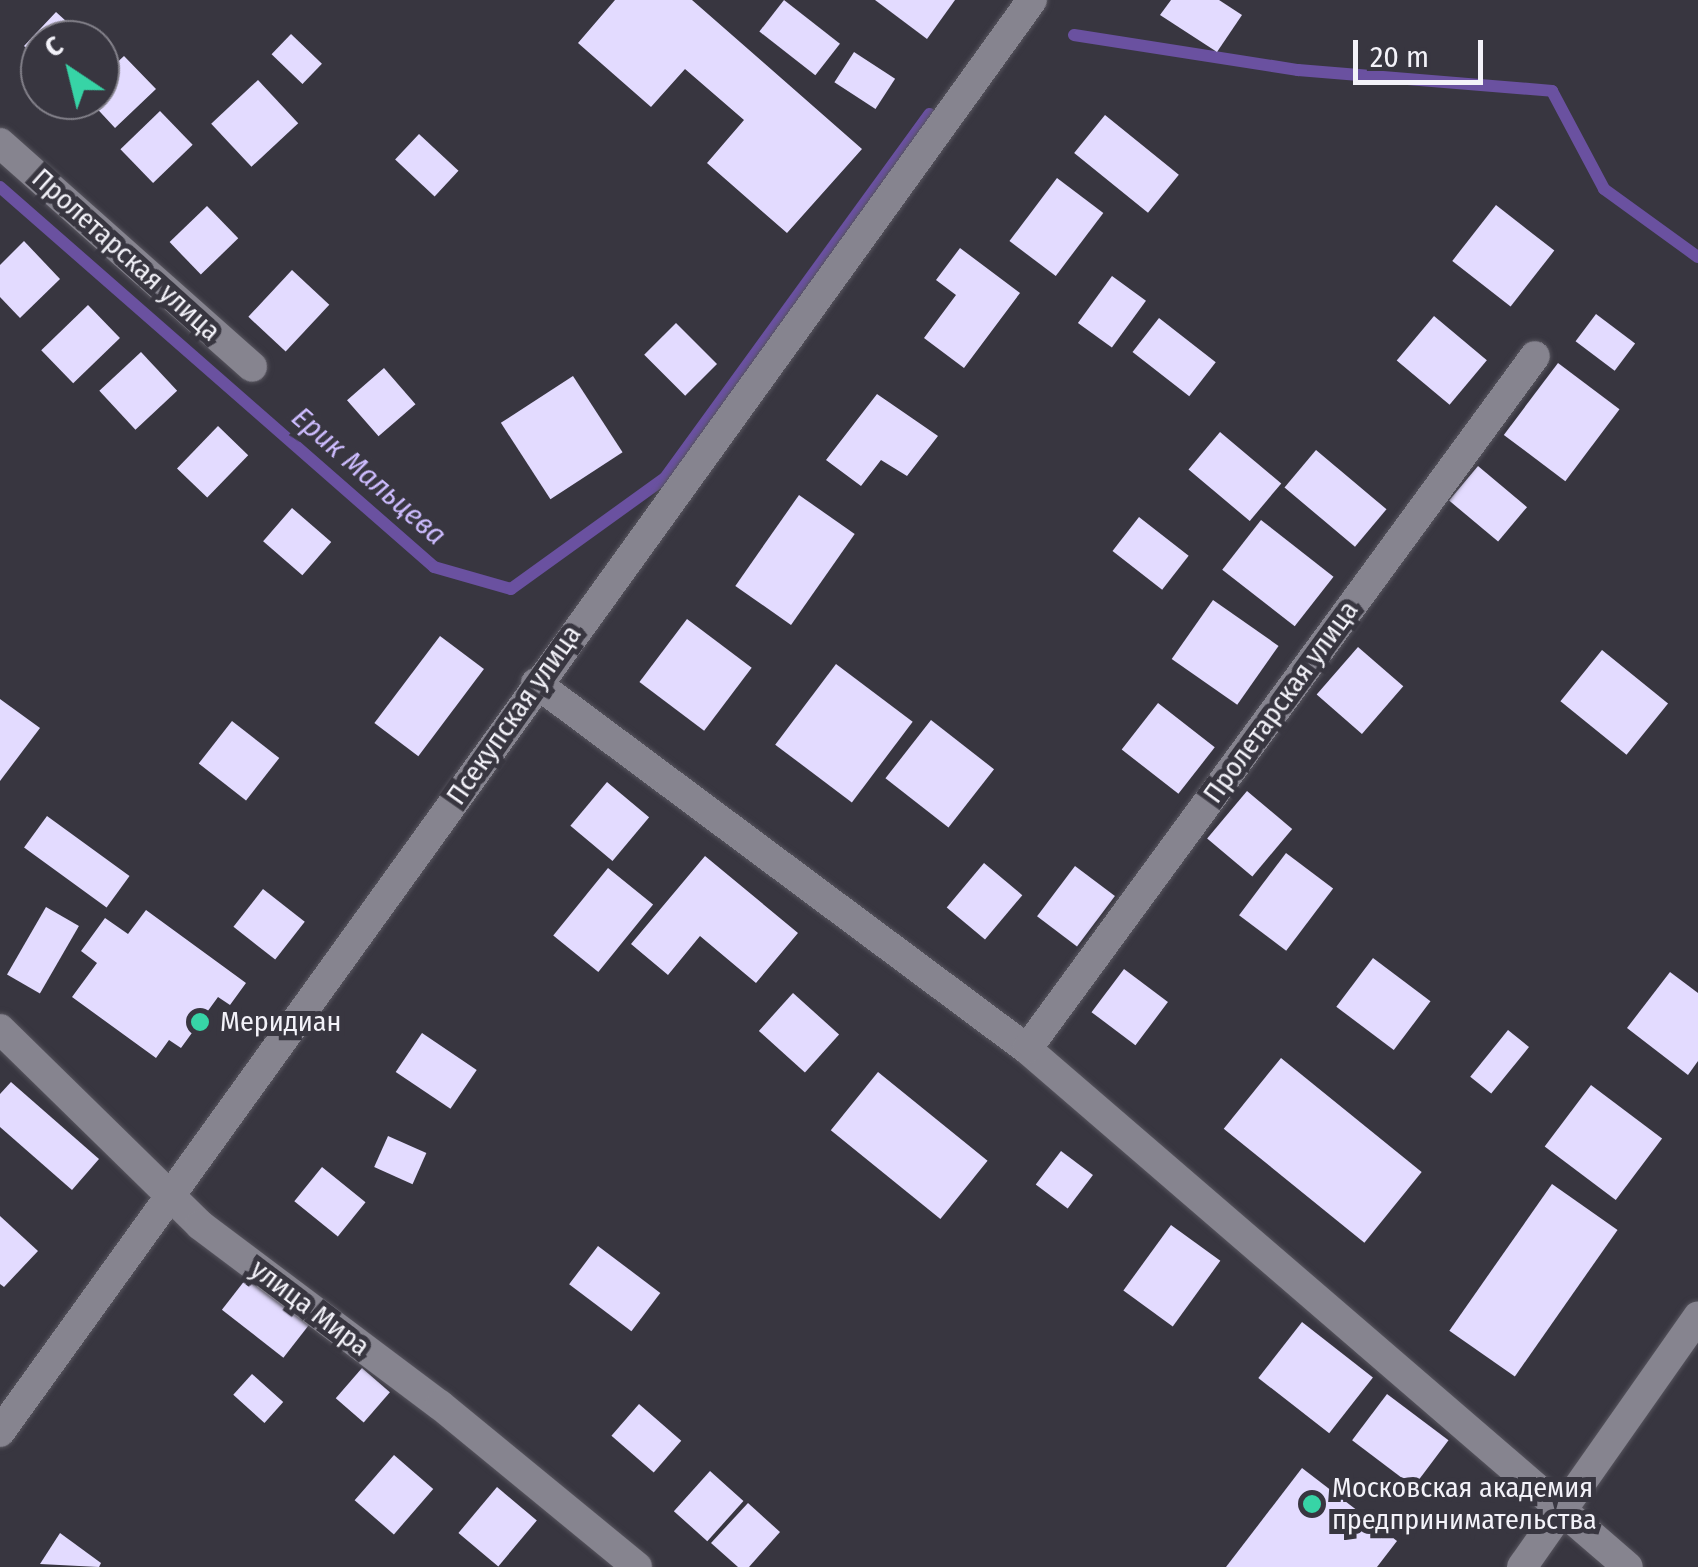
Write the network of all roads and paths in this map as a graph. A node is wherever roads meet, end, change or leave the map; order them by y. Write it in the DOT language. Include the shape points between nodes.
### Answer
graph roads {
  1 [pos="1032,0"];
  2 [pos="0,143"];
  3 [pos="1535,356"];
  4 [pos="252,366"];
  5 [pos="536,683"];
  6 [pos="0,1029"];
  7 [pos="1027,1049"];
  8 [pos="170,1197"];
  9 [pos="1698,1317"];
  10 [pos="0,1432"];
  11 [pos="1558,1512"];
  12 [pos="637,1567"];
  13 [pos="1522,1567"];
  14 [pos="1628,1567"];
  1 -- 5 [label="street, Псекупская улица"];
  2 -- 4 [label="street, Пролетарская улица"];
  3 -- 7 [label="street, Пролетарская улица"];
  5 -- 7 [label="street"];
  5 -- 8 [label="street, Псекупская улица"];
  6 -- 8 [label="street, улица Мира"];
  7 -- 11 [label="street"];
  8 -- 10 [label="street, Псекупская улица"];
  8 -- 12 [label="street, улица Мира"];
  9 -- 11 [label="street"];
  11 -- 13 [label="street"];
  11 -- 14 [label="street"];
}
